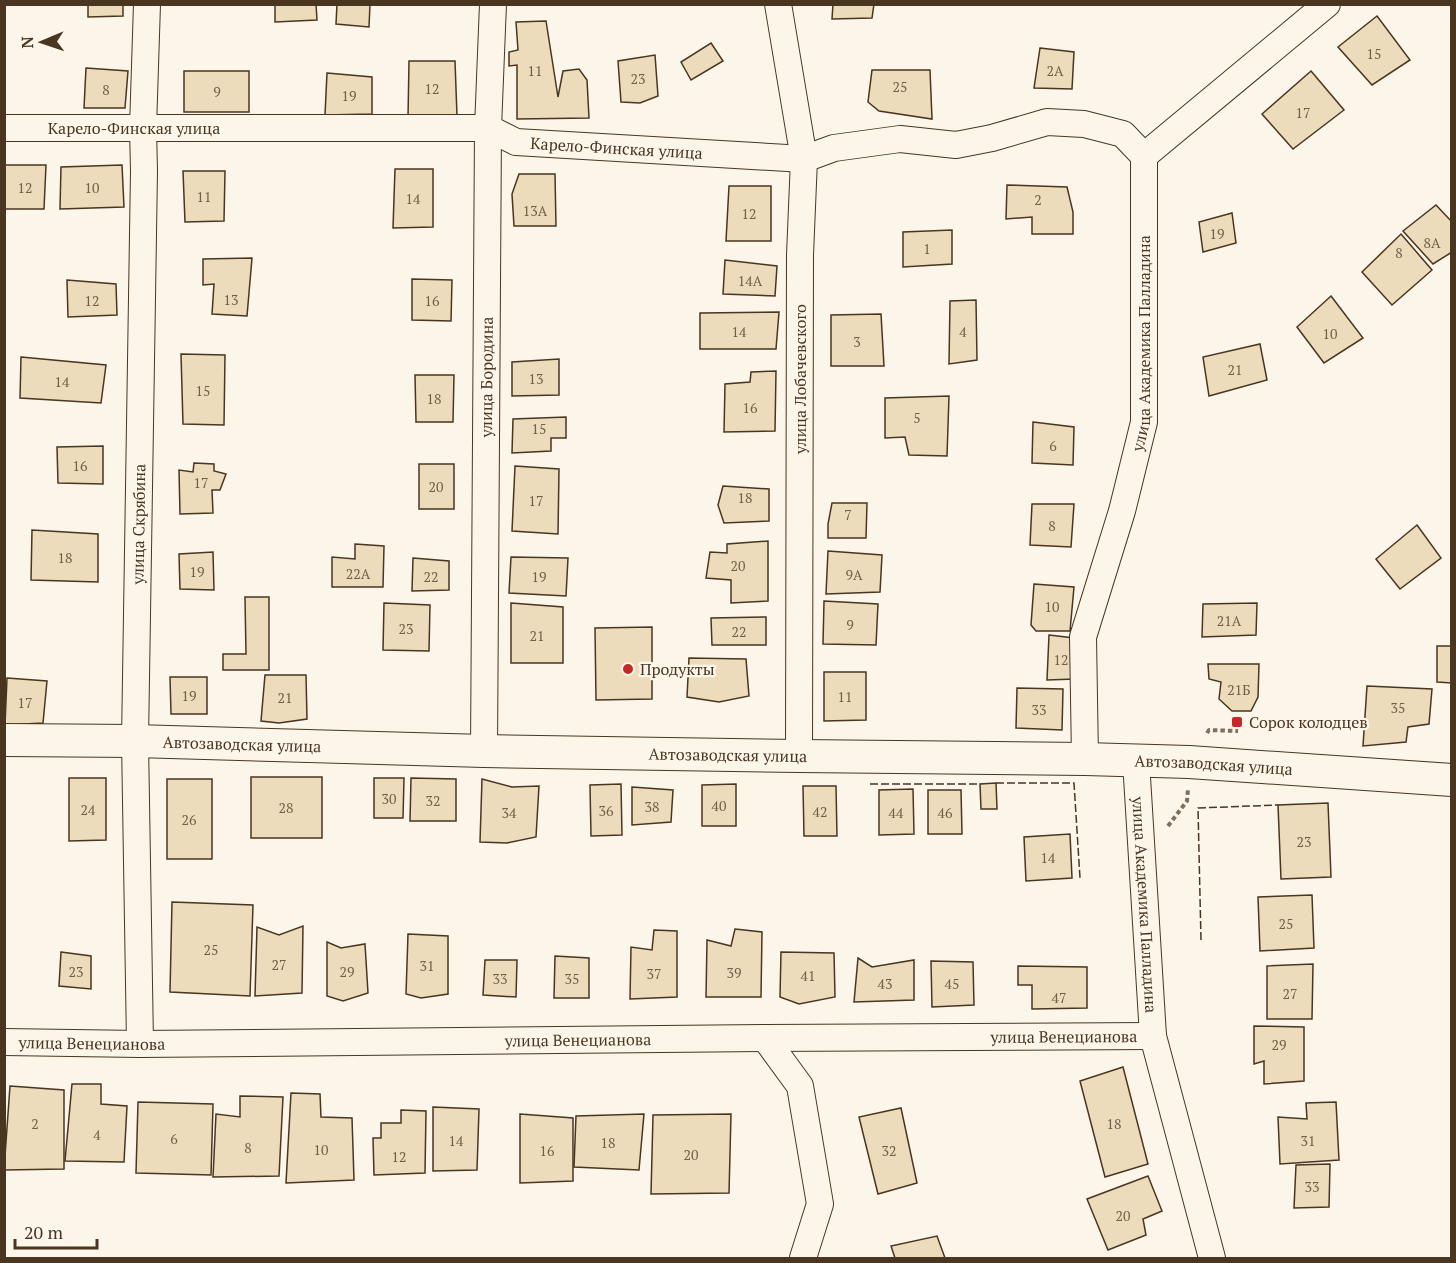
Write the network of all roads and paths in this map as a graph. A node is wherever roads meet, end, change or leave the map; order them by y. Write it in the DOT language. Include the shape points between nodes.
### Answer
graph roads {
  1 [pos="147,4"];
  2 [pos="492,4"];
  3 [pos="778,4"];
  4 [pos="1327,4"];
  5 [pos="4,128"];
  6 [pos="143,128"];
  7 [pos="488,128"];
  8 [pos="1144,156"];
  9 [pos="804,159"];
  10 [pos="4,740"];
  11 [pos="135,741"];
  12 [pos="484,751"];
  13 [pos="799,756"];
  14 [pos="1085,759"];
  15 [pos="1136,761"];
  16 [pos="1452,780"];
  17 [pos="1153,1036"];
  18 [pos="765,1038"];
  19 [pos="4,1042"];
  20 [pos="140,1044"];
  21 [pos="802,1258"];
  22 [pos="1212,1258"];
  1 -- 6 [label="street, улица Скрябина"];
  2 -- 7 [label="street, улица Бородина"];
  3 -- 9 [label="street, улица Лобачевского"];
  4 -- 8 [label="street"];
  5 -- 6 [label="street, Карело-Финская улица"];
  6 -- 7 [label="street, Карело-Финская улица"];
  6 -- 11 [label="street, улица Скрябина"];
  7 -- 9 [label="street, Карело-Финская улица" via="516,142"];
  7 -- 12 [label="street, улица Бородина"];
  8 -- 9 [label="street, Карело-Финская улица" via="1123,134 1084,124 1047,122 956,145 900,139 834,148"];
  8 -- 14 [label="street, улица Академика Палладина" via="1144,422 1122,511 1083,637"];
  9 -- 13 [label="street, улица Лобачевского" via="800,267"];
  10 -- 11 [label="street, Автозаводская улица"];
  11 -- 12 [label="street, Автозаводская улица"];
  11 -- 20 [label="street, улица Скрябина"];
  12 -- 13 [label="street, Автозаводская улица"];
  13 -- 14 [label="street, Автозаводская улица"];
  14 -- 15 [label="street, Автозаводская улица"];
  15 -- 16 [label="street, Автозаводская улица"];
  15 -- 17 [label="street, улица Академика Палладина"];
  17 -- 18 [label="street, улица Венецианова"];
  17 -- 22 [label="street, улица Академика Палладина"];
  18 -- 20 [label="street, улица Венецианова"];
  18 -- 21 [label="street" via="800,1086 820,1204"];
  19 -- 20 [label="street, улица Венецианова"];
}
